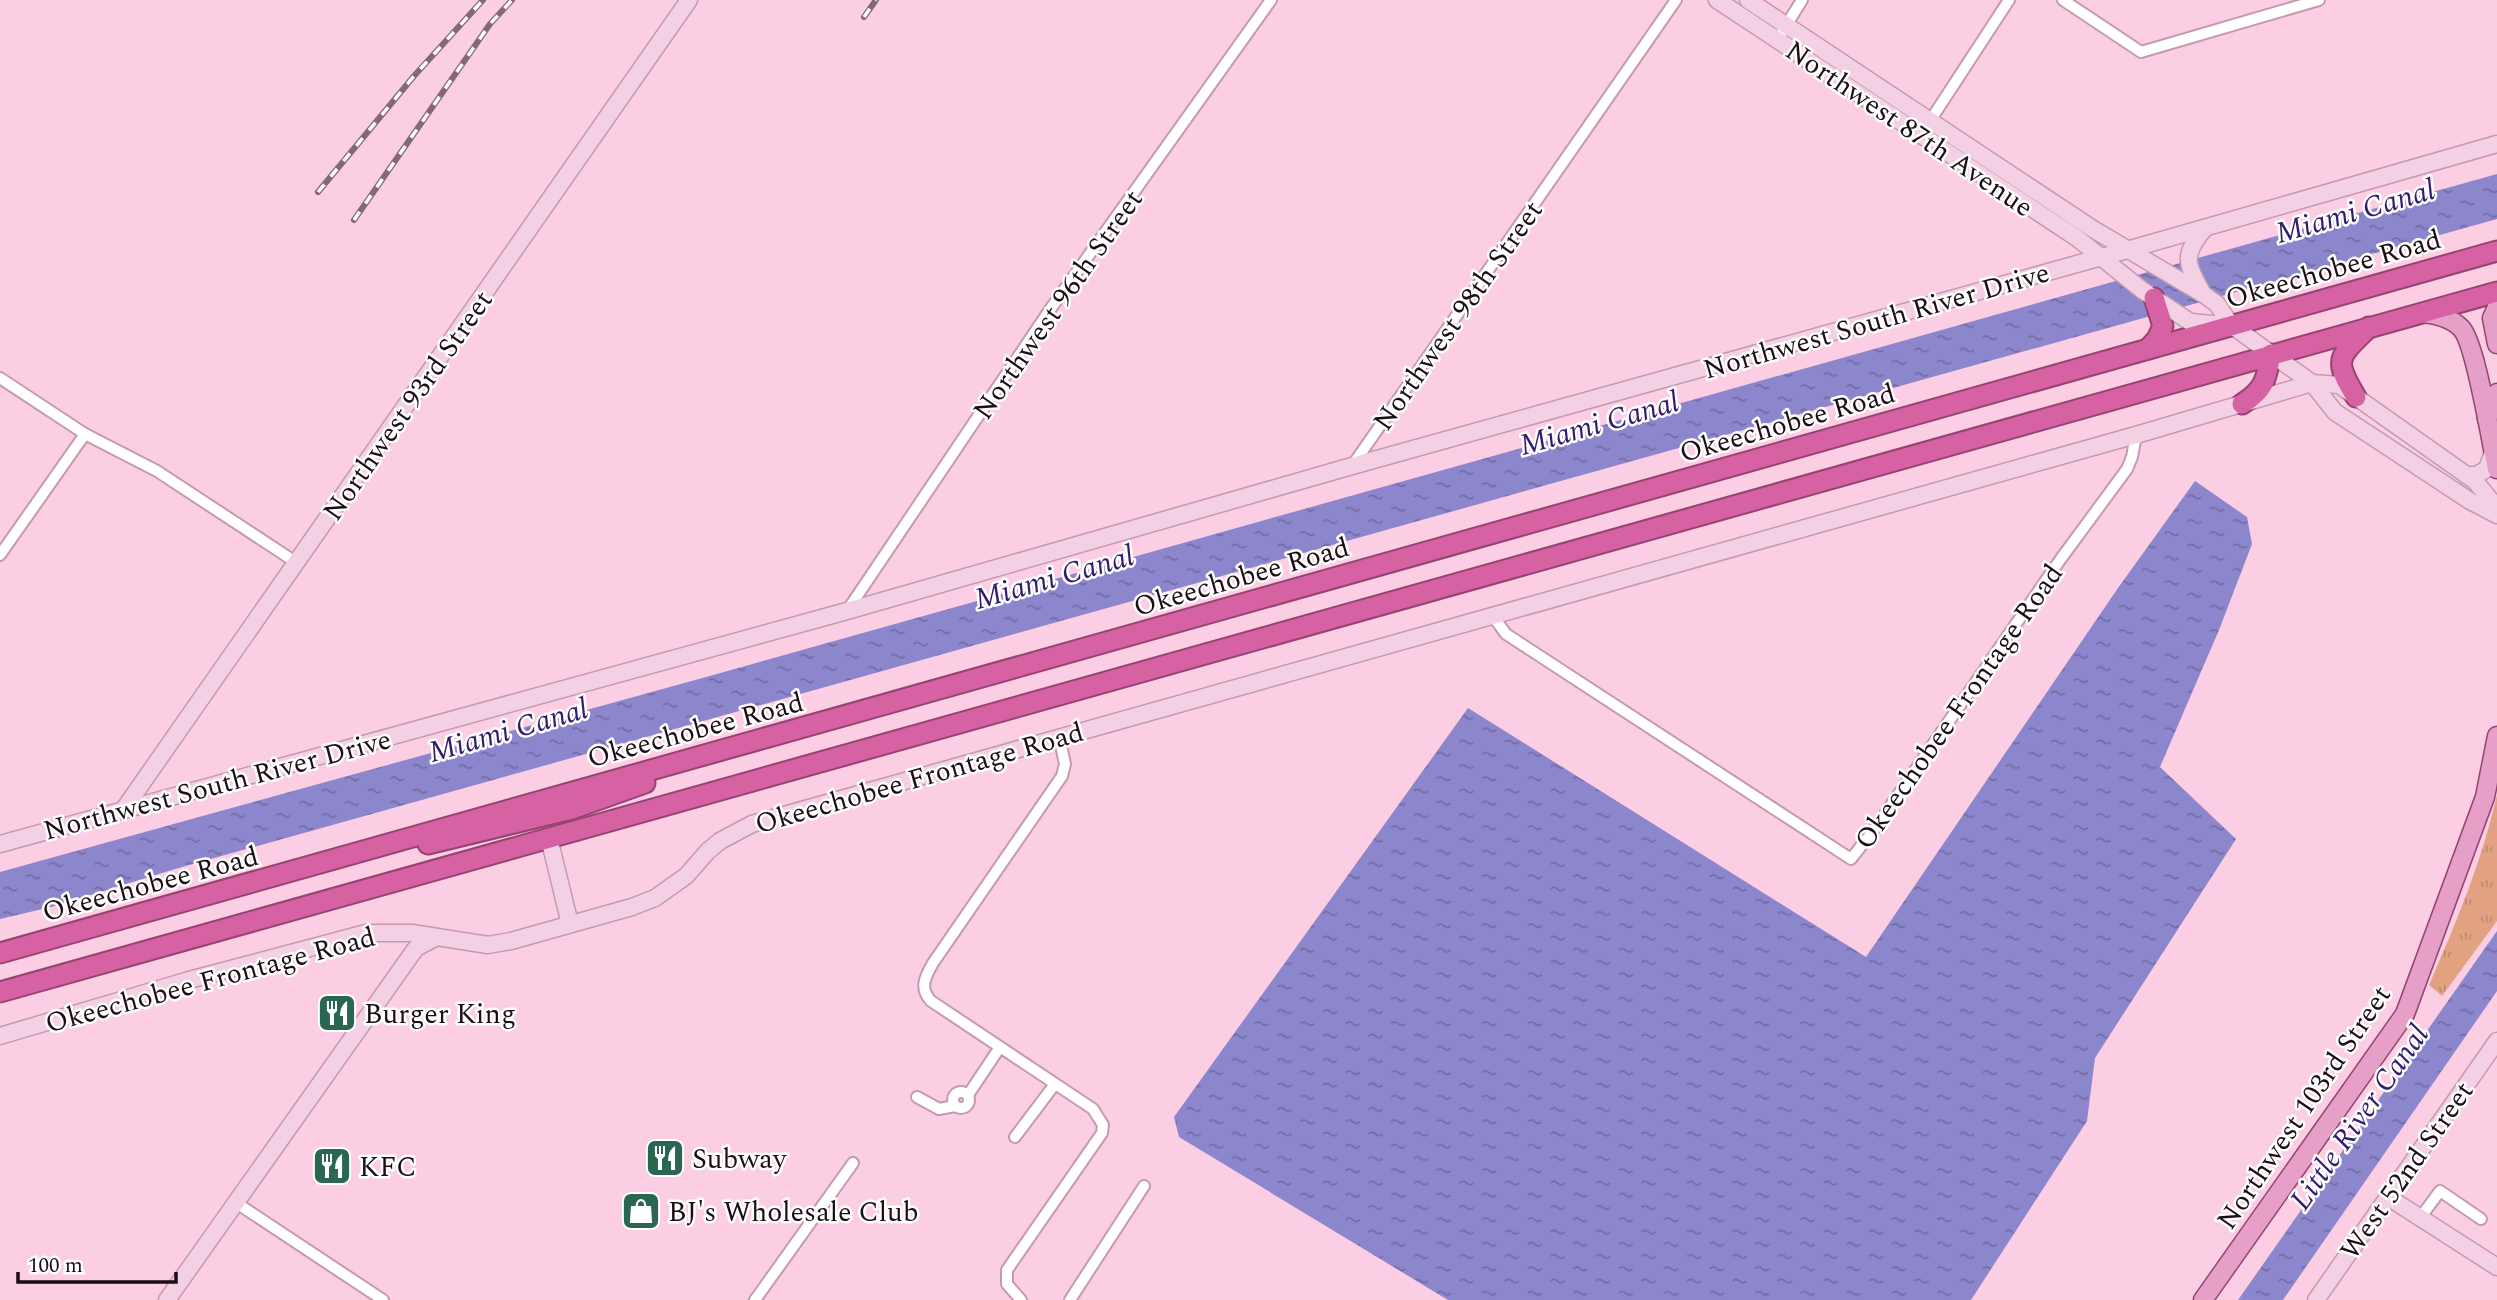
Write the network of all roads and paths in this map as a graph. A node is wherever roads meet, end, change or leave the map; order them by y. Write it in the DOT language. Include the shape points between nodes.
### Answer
graph roads {
  1 [pos="689,0"];
  2 [pos="1271,0"];
  3 [pos="1676,0"];
  4 [pos="1717,0"];
  5 [pos="1748,0"];
  6 [pos="1802,0"];
  7 [pos="2010,0"];
  8 [pos="2063,0"];
  9 [pos="2319,0"];
  10 [pos="1786,25"];
  11 [pos="1777,40"];
  12 [pos="1930,121"];
  13 [pos="2497,144"];
  14 [pos="2205,228"];
  15 [pos="2067,232"];
  16 [pos="2127,250"];
  17 [pos="2497,251"];
  18 [pos="2101,257"];
  19 [pos="2058,270"];
  20 [pos="2497,292"];
  21 [pos="2203,294"];
  22 [pos="2154,298"];
  23 [pos="2497,307"];
  24 [pos="2418,313"];
  25 [pos="2169,315"];
  26 [pos="2231,325"];
  27 [pos="2370,327"];
  28 [pos="2497,344"];
  29 [pos="2148,349"];
  30 [pos="2272,354"];
  31 [pos="0,377"];
  32 [pos="2312,383"];
  33 [pos="2497,393"];
  34 [pos="2356,397"];
  35 [pos="2242,404"];
  36 [pos="2487,419"];
  37 [pos="85,433"];
  38 [pos="2136,435"];
  39 [pos="2390,448"];
  40 [pos="2495,460"];
  41 [pos="2447,461"];
  42 [pos="1352,466"];
  43 [pos="2466,475"];
  44 [pos="2497,508"];
  45 [pos="2497,516"];
  46 [pos="0,555"];
  47 [pos="296,563"];
  48 [pos="847,611"];
  49 [pos="1492,615"];
  50 [pos="1059,736"];
  51 [pos="2497,736"];
  52 [pos="767,739"];
  53 [pos="572,809"];
  54 [pos="124,810"];
  55 [pos="510,826"];
  56 [pos="549,838"];
  57 [pos="0,844"];
  58 [pos="294,872"];
  59 [pos="570,925"];
  60 [pos="382,932"];
  61 [pos="437,937"];
  62 [pos="0,953"];
  63 [pos="400,970"];
  64 [pos="0,992"];
  65 [pos="0,1036"];
  66 [pos="2497,1041"];
  67 [pos="1000,1047"];
  68 [pos="1055,1084"];
  69 [pos="917,1097"];
  70 [pos="1015,1137"];
  71 [pos="853,1163"];
  72 [pos="1144,1186"];
  73 [pos="2388,1197"];
  74 [pos="235,1202"];
  75 [pos="2420,1218"];
  76 [pos="2481,1219"];
  77 [pos="2497,1267"];
  78 [pos="2323,1297"];
  79 [pos="167,1300"];
  80 [pos="383,1300"];
  81 [pos="755,1300"];
  82 [pos="1021,1300"];
  83 [pos="1070,1300"];
  84 [pos="2203,1300"];
  1 -- 47 [label="street, Northwest 93rd Street"];
  2 -- 48 [label="street, Northwest 96th Street" via="1049,310"];
  3 -- 42 [label="street, Northwest 98th Street"];
  4 -- 11 [label="street, Northwest 87th Avenue"];
  5 -- 10 [label="street, Northwest 87th Avenue"];
  6 -- 10 [label="street"];
  7 -- 12 [label="street"];
  8 -- 9 [label="street" via="2141,52"];
  10 -- 11 [label="street"];
  10 -- 12 [label="street, Northwest 87th Avenue"];
  11 -- 15 [label="street, Northwest 87th Avenue"];
  12 -- 16 [label="street, Northwest 87th Avenue"];
  13 -- 14 [label="street, Northwest South River Drive"];
  14 -- 16 [label="street, Northwest South River Drive"];
  14 -- 21 [label="street" via="2191,245 2187,259"];
  15 -- 18 [label="street, Northwest 87th Avenue"];
  15 -- 19 [label="street" via="2070,252"];
  16 -- 18 [label="street, Northwest South River Drive"];
  16 -- 21 [label="street, Northwest 87th Avenue"];
  17 -- 26 [label="highway, Okeechobee Road"];
  18 -- 19 [label="street, Northwest South River Drive"];
  18 -- 22 [label="street, Northwest 87th Avenue"];
  19 -- 42 [label="street, Northwest South River Drive"];
  20 -- 24 [label="highway"];
  21 -- 26 [label="street, Northwest 87th Avenue" via="2217,304"];
  22 -- 25 [label="highway"];
  23 -- 28 [label="main road" via="2492,318"];
  24 -- 27 [label="highway"];
  24 -- 36 [label="main road" via="2448,318 2464,332"];
  25 -- 26 [label="street" via="2190,322"];
  25 -- 29 [label="highway"];
  26 -- 29 [label="highway, Okeechobee Road"];
  26 -- 30 [label="street"];
  27 -- 30 [label="highway"];
  27 -- 34 [label="highway" via="2347,349 2341,362"];
  29 -- 52 [label="highway, Okeechobee Road"];
  30 -- 32 [label="street"];
  30 -- 35 [label="highway" via="2263,387"];
  30 -- 56 [label="highway"];
  31 -- 37 [label="street"];
  32 -- 34 [label="street" via="2339,385"];
  32 -- 35 [label="street, Okeechobee Frontage Road"];
  32 -- 39 [label="street" via="2335,412"];
  33 -- 36 [label="main road"];
  34 -- 41 [label="street"];
  35 -- 38 [label="street, Okeechobee Frontage Road"];
  36 -- 40 [label="main road"];
  37 -- 46 [label="street"];
  37 -- 47 [label="street" via="157,471"];
  38 -- 49 [label="street, Okeechobee Frontage Road"];
  38 -- 49 [label="street, Okeechobee Frontage Road" via="2126,469 1851,859 1506,634"];
  39 -- 41 [label="street" via="2411,446"];
  39 -- 45 [label="street"];
  40 -- 43 [label="street" via="2476,475"];
  41 -- 43 [label="street"];
  42 -- 48 [label="street, Northwest South River Drive"];
  43 -- 44 [label="street"];
  47 -- 54 [label="street, Northwest 93rd Street"];
  48 -- 54 [label="street, Northwest South River Drive"];
  49 -- 50 [label="street, Okeechobee Frontage Road"];
  50 -- 59 [label="street, Okeechobee Frontage Road" via="752,824 720,842 656,898"];
  50 -- 67 [label="street" via="1065,764 1062,776 925,978 923,989 931,1001"];
  51 -- 84 [label="main road, Northwest 103rd Street" via="2485,797 2405,1014"];
  52 -- 53 [label="highway"];
  52 -- 58 [label="highway, Okeechobee Road"];
  53 -- 55 [label="highway"];
  53 -- 56 [label="highway" via="559,817"];
  54 -- 57 [label="street, Northwest South River Drive"];
  55 -- 56 [label="highway" via="531,827"];
  55 -- 58 [label="highway"];
  56 -- 59 [label="street"];
  56 -- 64 [label="highway"];
  58 -- 62 [label="highway, Okeechobee Road"];
  59 -- 61 [label="street, Okeechobee Frontage Road" via="488,945"];
  60 -- 61 [label="street, Okeechobee Frontage Road"];
  60 -- 63 [label="street" via="401,946"];
  60 -- 65 [label="street, Okeechobee Frontage Road" via="260,960"];
  61 -- 63 [label="street" via="416,948"];
  63 -- 74 [label="street"];
  66 -- 73 [label="street, West 52nd Street"];
  67 -- 68 [label="street"];
  67 -- 69 [label="street" via="968,1095 967,1106 943,1110"];
  68 -- 70 [label="street"];
  68 -- 82 [label="street" via="1093,1109 1101,1119 1102,1133 1007,1270 1007,1284"];
  71 -- 81 [label="street"];
  72 -- 83 [label="street"];
  73 -- 75 [label="street"];
  73 -- 78 [label="street, West 52nd Street"];
  74 -- 79 [label="street"];
  74 -- 80 [label="street"];
  75 -- 76 [label="street" via="2440,1191"];
  75 -- 77 [label="street"];
}
